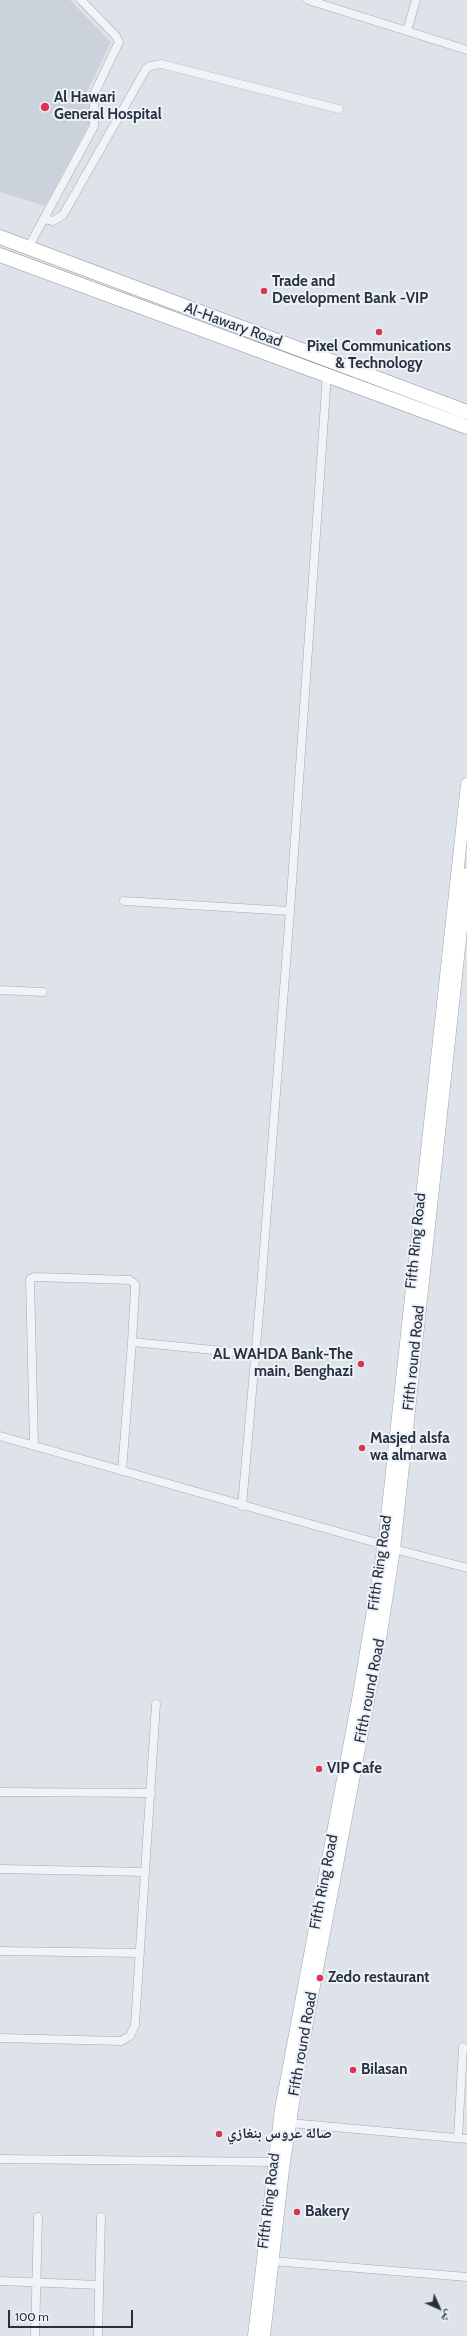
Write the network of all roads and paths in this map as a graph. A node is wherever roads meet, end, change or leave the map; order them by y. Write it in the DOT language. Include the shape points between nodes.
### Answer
graph roads {
  1 [pos="81,0"];
  2 [pos="308,0"];
  3 [pos="416,0"];
  4 [pos="407,31"];
  5 [pos="467,50"];
  6 [pos="340,109"];
  7 [pos="44,219"];
  8 [pos="0,237"];
  9 [pos="28,248"];
  10 [pos="0,255"];
  11 [pos="17,262"];
  12 [pos="0,266"];
  13 [pos="262,335"];
  14 [pos="257,349"];
  15 [pos="327,374"];
  16 [pos="467,412"];
  17 [pos="463,426"];
  18 [pos="467,784"];
  19 [pos="463,882"];
  20 [pos="124,901"];
  21 [pos="290,911"];
  22 [pos="0,990"];
  23 [pos="43,992"];
  24 [pos="132,1342"];
  25 [pos="254,1354"];
  26 [pos="0,1436"];
  27 [pos="34,1446"];
  28 [pos="122,1471"];
  29 [pos="242,1506"];
  30 [pos="389,1547"];
  31 [pos="467,1568"];
  32 [pos="156,1704"];
  33 [pos="0,1792"];
  34 [pos="151,1793"];
  35 [pos="0,1869"];
  36 [pos="145,1872"];
  37 [pos="0,1951"];
  38 [pos="140,1953"];
  39 [pos="0,2038"];
  40 [pos="463,2047"];
  41 [pos="290,2122"];
  42 [pos="458,2138"];
  43 [pos="467,2139"];
  44 [pos="0,2159"];
  45 [pos="274,2162"];
  46 [pos="38,2217"];
  47 [pos="101,2217"];
  48 [pos="272,2261"];
  49 [pos="467,2277"];
  50 [pos="0,2281"];
  51 [pos="36,2284"];
  52 [pos="99,2285"];
  53 [pos="264,2290"];
  54 [pos="35,2336"];
  55 [pos="98,2336"];
  56 [pos="254,2336"];
  57 [pos="264,2336"];
  1 -- 7 [label="street" via="119,42 94,94 94,126"];
  2 -- 4 [label="street"];
  3 -- 4 [label="street"];
  4 -- 5 [label="street"];
  6 -- 7 [label="street" via="160,64 150,66 63,215 53,221"];
  7 -- 9 [label="street"];
  8 -- 9 [label="highway, Al-Hawary Road"];
  9 -- 13 [label="highway, Al-Hawary Road"];
  10 -- 11 [label="highway, Al-Hawary Road"];
  11 -- 12 [label="highway"];
  11 -- 14 [label="highway, Al-Hawary Road"];
  13 -- 14 [label="highway"];
  13 -- 16 [label="highway, Al-Hawary Road"];
  14 -- 15 [label="highway, Al-Hawary Road"];
  15 -- 17 [label="highway, Al-Hawary Road"];
  15 -- 21 [label="street"];
  18 -- 19 [label="main road, Fifth Ring Road"];
  19 -- 30 [label="main road, Fifth Ring Road"];
  20 -- 21 [label="street"];
  21 -- 25 [label="street"];
  22 -- 23 [label="street"];
  24 -- 25 [label="street"];
  24 -- 27 [label="street" via="135,1284 130,1280 35,1277 30,1279"];
  24 -- 28 [label="street"];
  25 -- 29 [label="street"];
  26 -- 27 [label="street"];
  27 -- 28 [label="street"];
  28 -- 29 [label="street"];
  29 -- 30 [label="street"];
  30 -- 31 [label="street"];
  30 -- 41 [label="main road, Fifth round Road" via="378,1648"];
  30 -- 45 [label="main road, Fifth Ring Road" via="281,2109"];
  32 -- 34 [label="street"];
  33 -- 34 [label="street"];
  34 -- 36 [label="street"];
  35 -- 36 [label="street"];
  36 -- 38 [label="street"];
  37 -- 38 [label="street"];
  38 -- 39 [label="street" via="135,2025 130,2036 121,2041"];
  40 -- 42 [label="street"];
  41 -- 42 [label="street"];
  41 -- 48 [label="main road, Fifth round Road"];
  42 -- 43 [label="street"];
  44 -- 45 [label="street"];
  45 -- 53 [label="main road, Fifth Ring Road"];
  46 -- 51 [label="street"];
  47 -- 52 [label="street"];
  48 -- 49 [label="street"];
  48 -- 53 [label="main road, Fifth round Road"];
  50 -- 51 [label="street"];
  51 -- 52 [label="street"];
  51 -- 54 [label="street"];
  52 -- 55 [label="street"];
  53 -- 56 [label="main road, Fifth Ring Road"];
  53 -- 57 [label="main road, Fifth round Road"];
}
